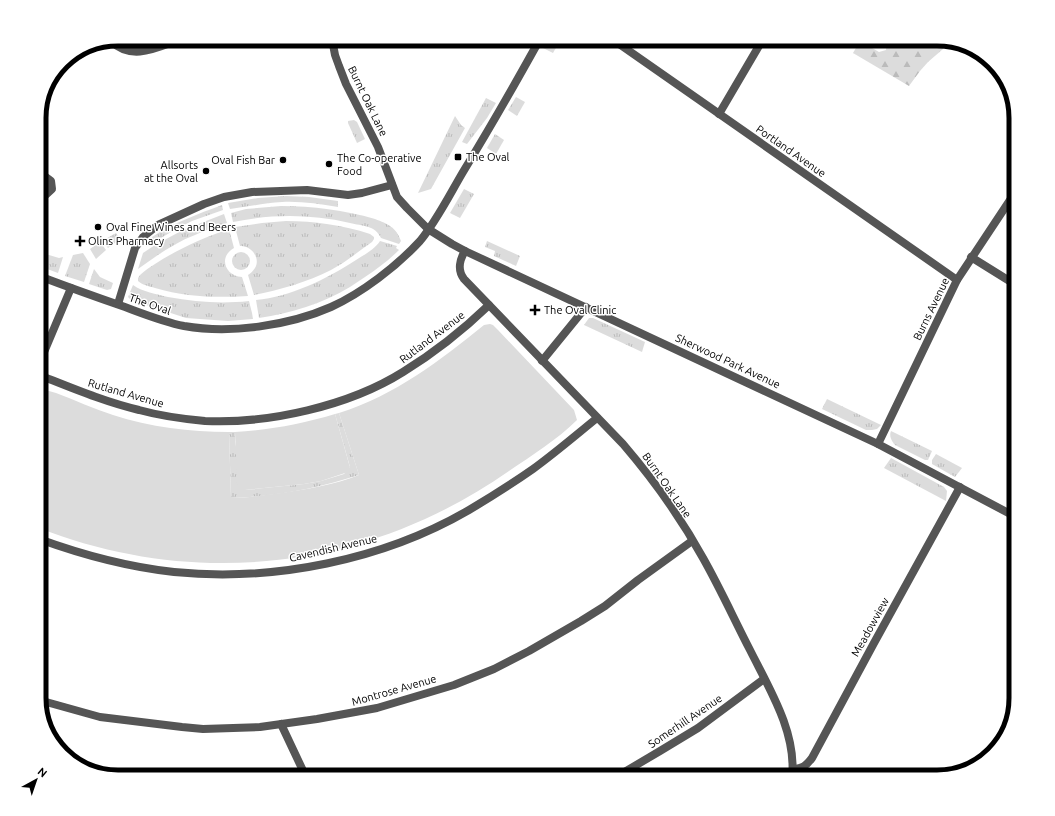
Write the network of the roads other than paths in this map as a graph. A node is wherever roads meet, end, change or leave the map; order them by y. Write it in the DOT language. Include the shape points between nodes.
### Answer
graph roads {
  1 [pos="117,46"];
  2 [pos="162,46"];
  3 [pos="333,46"];
  4 [pos="536,46"];
  5 [pos="622,46"];
  6 [pos="759,46"];
  7 [pos="719,114"];
  8 [pos="46,177"];
  9 [pos="392,185"];
  10 [pos="46,195"];
  11 [pos="1009,201"];
  12 [pos="428,229"];
  13 [pos="465,251"];
  14 [pos="971,257"];
  15 [pos="46,279"];
  16 [pos="957,280"];
  17 [pos="1009,281"];
  18 [pos="71,288"];
  19 [pos="118,304"];
  20 [pos="489,305"];
  21 [pos="586,307"];
  22 [pos="46,347"];
  23 [pos="542,361"];
  24 [pos="46,378"];
  25 [pos="597,418"];
  26 [pos="878,444"];
  27 [pos="960,487"];
  28 [pos="1009,513"];
  29 [pos="692,540"];
  30 [pos="46,542"];
  31 [pos="764,679"];
  32 [pos="46,702"];
  33 [pos="281,724"];
  34 [pos="303,770"];
  35 [pos="628,770"];
  36 [pos="793,770"];
  37 [pos="798,770"];
  1 -- 2 [label="street" via="129,52 136,52"];
  3 -- 9 [label="street, Burnt Oak Lane" via="346,84 378,147"];
  4 -- 12 [label="street, The Oval"];
  5 -- 7 [label="street, Portland Avenue"];
  6 -- 7 [label="street"];
  7 -- 16 [label="street, Portland Avenue"];
  8 -- 10 [label="street" via="51,181 52,189"];
  9 -- 12 [label="street, Burnt Oak Lane" via="397,197"];
  9 -- 19 [label="street, The Oval" via="348,195 307,190 252,192 204,204 158,226 143,237 135,248"];
  11 -- 14 [label="street, Burns Avenue"];
  12 -- 13 [label="street, Sherwood Park Avenue"];
  12 -- 19 [label="street, The Oval" via="404,256 363,289 331,307 294,319 250,328 205,329 158,319"];
  13 -- 20 [label="street, Burnt Oak Lane" via="460,261 461,276"];
  13 -- 21 [label="street, Sherwood Park Avenue"];
  14 -- 16 [label="street, Burns Avenue"];
  14 -- 17 [label="street"];
  15 -- 18 [label="street"];
  16 -- 26 [label="street, Burns Avenue"];
  18 -- 19 [label="street"];
  18 -- 22 [label="street"];
  20 -- 23 [label="street, Burnt Oak Lane"];
  20 -- 24 [label="street, Rutland Avenue" via="428,356 370,390 306,411 264,418 205,421 164,416 112,403"];
  21 -- 23 [label="street"];
  21 -- 26 [label="street, Sherwood Park Avenue"];
  23 -- 25 [label="street, Burnt Oak Lane"];
  25 -- 29 [label="street, Burnt Oak Lane" via="647,473"];
  25 -- 30 [label="street, Cavendish Avenue" via="534,468 469,510 418,536 360,556 283,570 211,574 160,570 115,562"];
  26 -- 27 [label="street, Sherwood Park Avenue"];
  27 -- 28 [label="street, Sherwood Park Avenue"];
  27 -- 37 [label="street, Meadowview" via="812,758"];
  29 -- 31 [label="street, Burnt Oak Lane"];
  29 -- 33 [label="street, Montrose Avenue" via="605,606 494,670 377,708"];
  31 -- 35 [label="street, Somerhill Avenue" via="698,728"];
  31 -- 36 [label="street, Burnt Oak Lane" via="790,738"];
  32 -- 33 [label="street, Montrose Avenue" via="100,717 182,727 260,727"];
  33 -- 34 [label="street"];
}
